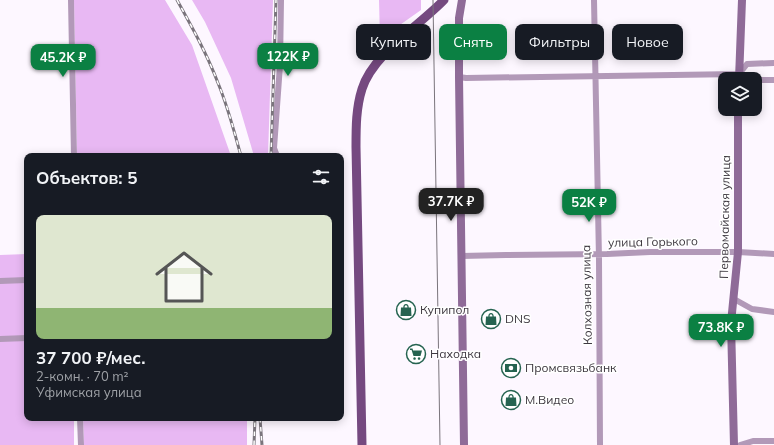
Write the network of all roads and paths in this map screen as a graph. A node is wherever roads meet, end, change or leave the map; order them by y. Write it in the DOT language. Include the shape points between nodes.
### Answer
graph roads {
  1 [pos="71,0"];
  2 [pos="281,0"];
  3 [pos="444,0"];
  4 [pos="462,0"];
  5 [pos="594,0"];
  6 [pos="742,0"];
  7 [pos="774,63"];
  8 [pos="741,72"];
  9 [pos="743,72"];
  10 [pos="596,75"];
  11 [pos="459,77"];
  12 [pos="718,77"];
  13 [pos="762,80"];
  14 [pos="774,80"];
  15 [pos="738,116"];
  16 [pos="74,153"];
  17 [pos="276,153"];
  18 [pos="738,252"];
  19 [pos="598,254"];
  20 [pos="774,254"];
  21 [pos="461,256"];
  22 [pos="24,280"];
  23 [pos="0,281"];
  24 [pos="734,299"];
  25 [pos="774,312"];
  26 [pos="0,338"];
  27 [pos="24,338"];
  28 [pos="80,421"];
  29 [pos="774,441"];
  30 [pos="80,445"];
  31 [pos="362,445"];
  32 [pos="464,445"];
  33 [pos="600,445"];
  34 [pos="734,445"];
  35 [pos="740,445"];
  1 -- 16 [label="street"];
  2 -- 17 [label="street" via="280,65 274,148"];
  3 -- 31 [label="main road" via="373,67 362,89 357,112"];
  4 -- 11 [label="street" via="459,18"];
  5 -- 10 [label="street, Колхозная улица"];
  6 -- 8 [label="street"];
  7 -- 9 [label="street" via="747,64"];
  10 -- 11 [label="street"];
  10 -- 12 [label="street"];
  10 -- 19 [label="street, Колхозная улица"];
  11 -- 21 [label="street"];
  13 -- 14 [label="street"];
  15 -- 18 [label="street, Первомайская улица"];
  18 -- 19 [label="street, улица Горького"];
  18 -- 20 [label="street, улица Горького"];
  18 -- 24 [label="street, Первомайская улица"];
  19 -- 21 [label="street, улица Горького"];
  19 -- 33 [label="street, Колхозная улица"];
  21 -- 32 [label="street"];
  22 -- 23 [label="street"];
  24 -- 25 [label="street" via="752,309"];
  24 -- 34 [label="street, Первомайская улица" via="731,323"];
  26 -- 27 [label="street"];
  28 -- 30 [label="street"];
  29 -- 35 [label="street"];
}
